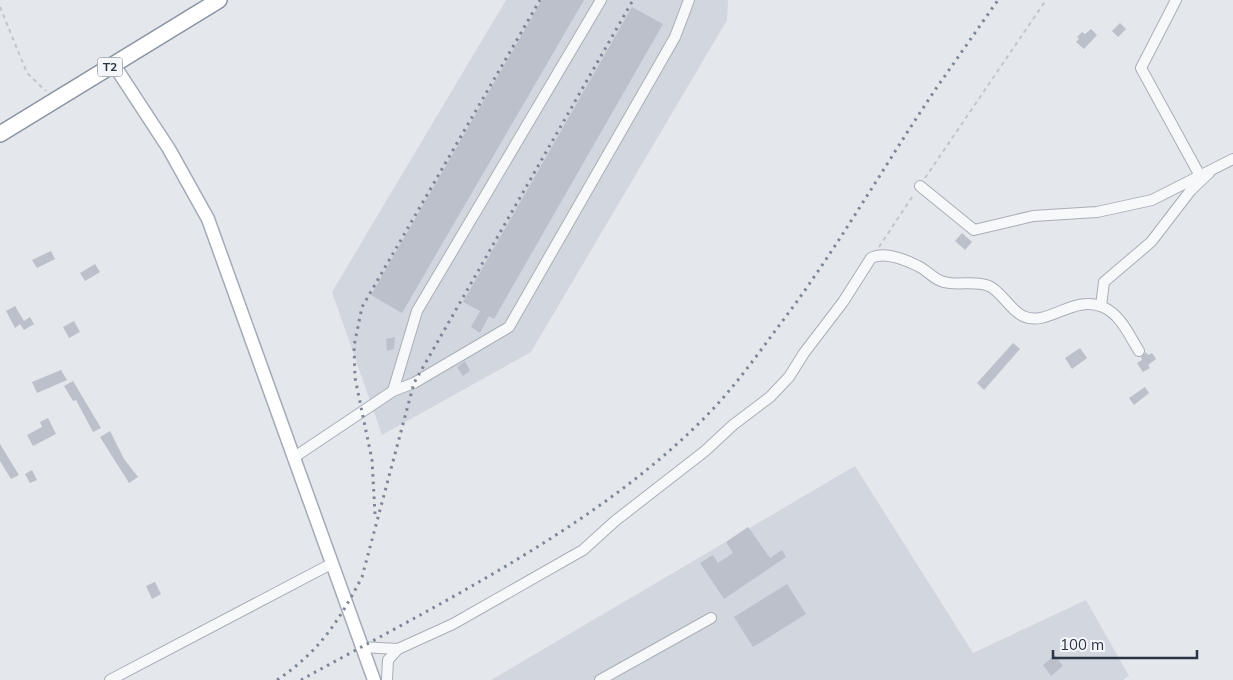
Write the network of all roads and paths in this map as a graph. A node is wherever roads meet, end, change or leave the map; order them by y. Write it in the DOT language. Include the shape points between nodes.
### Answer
graph roads {
  1 [pos="219,0"];
  2 [pos="601,0"];
  3 [pos="688,0"];
  4 [pos="1046,0"];
  5 [pos="1176,0"];
  6 [pos="0,7"];
  7 [pos="114,65"];
  8 [pos="56,100"];
  9 [pos="0,134"];
  10 [pos="1233,159"];
  11 [pos="1217,166"];
  12 [pos="1199,174"];
  13 [pos="920,186"];
  14 [pos="871,258"];
  15 [pos="1101,306"];
  16 [pos="1139,350"];
  17 [pos="393,391"];
  18 [pos="293,458"];
  19 [pos="331,564"];
  20 [pos="711,618"];
  21 [pos="361,647"];
  22 [pos="398,649"];
  23 [pos="110,680"];
  24 [pos="374,680"];
  25 [pos="387,680"];
  26 [pos="600,680"];
  1 -- 7 [label="highway, T2"];
  2 -- 17 [label="street" via="417,310"];
  3 -- 17 [label="street" via="675,37 509,327 414,383"];
  4 -- 13 [label="path"];
  5 -- 12 [label="street" via="1141,68"];
  6 -- 8 [label="path" via="27,73"];
  7 -- 8 [label="highway, T2"];
  7 -- 18 [label="main road" via="169,149 208,219"];
  8 -- 9 [label="highway, T2"];
  10 -- 11 [label="street"];
  11 -- 12 [label="street"];
  11 -- 15 [label="street" via="1191,190 1151,242 1104,282"];
  12 -- 13 [label="street" via="1152,200 1097,212 1033,216 974,230"];
  13 -- 14 [label="path"];
  14 -- 15 [label="street" via="886,254 918,266 942,282 973,282 991,287 1022,316 1034,320 1078,304"];
  14 -- 22 [label="street" via="783,385 670,480 549,572 453,624"];
  15 -- 16 [label="street" via="1117,316"];
  17 -- 18 [label="street"];
  18 -- 19 [label="main road"];
  19 -- 21 [label="main road"];
  19 -- 23 [label="street"];
  20 -- 26 [label="street"];
  21 -- 22 [label="street"];
  21 -- 24 [label="main road"];
  22 -- 25 [label="street" via="388,660"];
}
